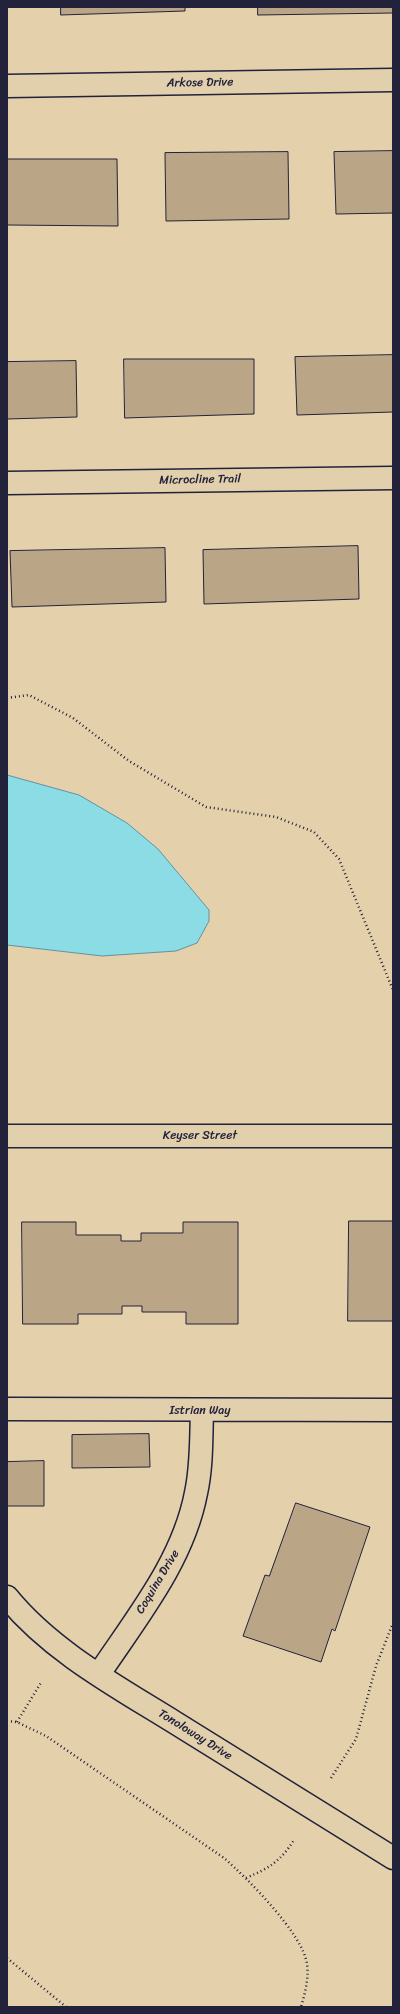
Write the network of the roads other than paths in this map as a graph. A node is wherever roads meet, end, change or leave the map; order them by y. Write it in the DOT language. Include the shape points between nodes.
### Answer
graph roads {
  1 [pos="393,80"];
  2 [pos="7,86"];
  3 [pos="393,478"];
  4 [pos="7,483"];
  5 [pos="7,1136"];
  6 [pos="393,1136"];
  7 [pos="7,1409"];
  8 [pos="393,1410"];
  9 [pos="202,1411"];
  10 [pos="7,1597"];
  11 [pos="99,1674"];
  12 [pos="393,1858"];
  1 -- 2 [label="street, Arkose Drive"];
  3 -- 4 [label="street, Microcline Trail"];
  5 -- 6 [label="street, Keyser Street"];
  7 -- 9 [label="street, Istrian Way"];
  8 -- 9 [label="street, Istrian Way"];
  9 -- 11 [label="street, Coquina Drive" via="200,1465 188,1524 163,1578"];
  10 -- 11 [label="street, Tonoloway Drive" via="63,1650"];
  11 -- 12 [label="street, Tonoloway Drive"];
}
